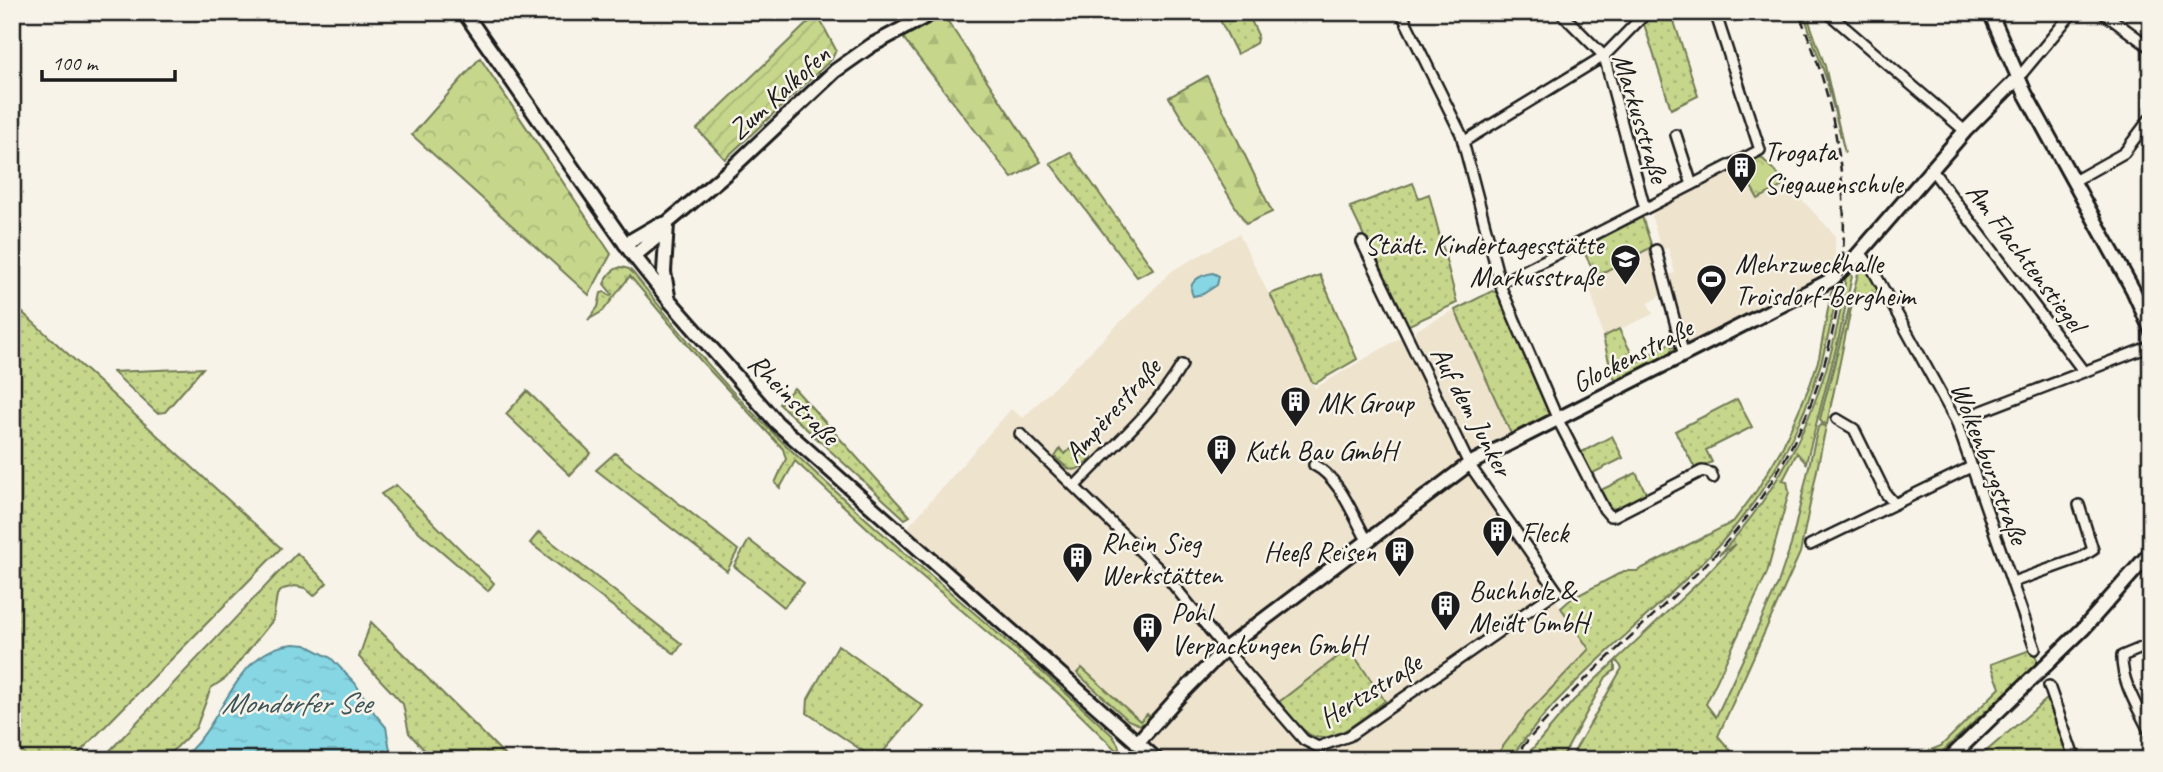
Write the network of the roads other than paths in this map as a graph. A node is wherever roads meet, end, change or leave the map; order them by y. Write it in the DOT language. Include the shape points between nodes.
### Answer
graph roads {
  1 [pos="464,12"];
  2 [pos="934,12"];
  3 [pos="1401,12"];
  4 [pos="1560,12"];
  5 [pos="1647,12"];
  6 [pos="1715,12"];
  7 [pos="1828,12"];
  8 [pos="1990,12"];
  9 [pos="2073,12"];
  10 [pos="2102,12"];
  11 [pos="2151,48"];
  12 [pos="1604,56"];
  13 [pos="2019,78"];
  14 [pos="2151,117"];
  15 [pos="1965,131"];
  16 [pos="1676,135"];
  17 [pos="1463,142"];
  18 [pos="1932,170"];
  19 [pos="2074,181"];
  20 [pos="1692,185"];
  21 [pos="1644,209"];
  22 [pos="667,223"];
  23 [pos="1362,242"];
  24 [pos="625,244"];
  25 [pos="1656,250"];
  26 [pos="1860,252"];
  27 [pos="634,256"];
  28 [pos="1500,283"];
  29 [pos="669,300"];
  30 [pos="2151,330"];
  31 [pos="2151,346"];
  32 [pos="1684,356"];
  33 [pos="1182,365"];
  34 [pos="2084,372"];
  35 [pos="1838,419"];
  36 [pos="1558,420"];
  37 [pos="1956,421"];
  38 [pos="1020,434"];
  39 [pos="1469,464"];
  40 [pos="1314,465"];
  41 [pos="1971,467"];
  42 [pos="1713,478"];
  43 [pos="1075,486"];
  44 [pos="1894,503"];
  45 [pos="2079,505"];
  46 [pos="1367,540"];
  47 [pos="1810,545"];
  48 [pos="2151,552"];
  49 [pos="2013,582"];
  50 [pos="1557,591"];
  51 [pos="2151,644"];
  52 [pos="1225,649"];
  53 [pos="2035,649"];
  54 [pos="2049,686"];
  55 [pos="2151,735"];
  56 [pos="1138,743"];
  57 [pos="1157,760"];
  58 [pos="1948,760"];
  59 [pos="2076,760"];
  1 -- 24 [label="street, Rheinstraße"];
  2 -- 22 [label="street, Zum Kalkofen" via="835,71"];
  3 -- 17 [label="street"];
  4 -- 12 [label="street, Markusstraße"];
  5 -- 12 [label="street"];
  6 -- 20 [label="street" via="1759,150"];
  7 -- 15 [label="street"];
  8 -- 13 [label="street"];
  9 -- 13 [label="street, Glockenstraße"];
  10 -- 11 [label="street"];
  12 -- 17 [label="street"];
  12 -- 21 [label="street, Markusstraße"];
  13 -- 15 [label="street, Glockenstraße"];
  13 -- 19 [label="street"];
  14 -- 19 [label="street" via="2124,153"];
  15 -- 18 [label="street, Glockenstraße"];
  16 -- 20 [label="street"];
  17 -- 28 [label="street"];
  18 -- 26 [label="street, Glockenstraße"];
  18 -- 34 [label="street, Am Flachtenstiegel"];
  19 -- 30 [label="street"];
  20 -- 21 [label="street"];
  21 -- 28 [label="street"];
  22 -- 24 [label="street, Zum Kalkofen"];
  22 -- 27 [label="street, Zum Kalkofen"];
  22 -- 29 [label="street" via="664,272"];
  23 -- 39 [label="street, Auf dem Junker"];
  24 -- 27 [label="street, Rheinstraße"];
  25 -- 32 [label="street"];
  26 -- 32 [label="street, Glockenstraße" via="1831,280"];
  26 -- 37 [label="street, Wolkenburgstraße"];
  27 -- 29 [label="street, Rheinstraße"];
  28 -- 36 [label="street"];
  29 -- 56 [label="street, Rheinstraße" via="777,423"];
  31 -- 34 [label="street"];
  32 -- 36 [label="street, Glockenstraße"];
  33 -- 43 [label="street, Ampèrestraße" via="1156,402"];
  34 -- 37 [label="street"];
  35 -- 44 [label="street" via="1854,429"];
  36 -- 39 [label="street, Glockenstraße"];
  36 -- 42 [label="street" via="1610,516 1702,471"];
  37 -- 41 [label="street, Wolkenburgstraße"];
  38 -- 43 [label="street, Ampèrestraße"];
  39 -- 46 [label="street, Glockenstraße"];
  39 -- 50 [label="street, Auf dem Junker"];
  40 -- 46 [label="street" via="1334,482"];
  41 -- 44 [label="street"];
  41 -- 49 [label="street, Wolkenburgstraße"];
  43 -- 52 [label="street, Ampèrestraße" via="1167,577"];
  44 -- 47 [label="street"];
  45 -- 49 [label="street, Wolkenburgstraße" via="2093,550"];
  46 -- 52 [label="street, Glockenstraße"];
  48 -- 58 [label="street" via="2083,629"];
  49 -- 53 [label="street, Wolkenburgstraße"];
  50 -- 52 [label="street, Hertzstraße" via="1349,736 1323,747 1304,740"];
  51 -- 55 [label="street" via="2126,653 2121,661"];
  52 -- 56 [label="street, Glockenstraße"];
  54 -- 59 [label="street"];
  56 -- 57 [label="street, Rheinstraße"];
}
